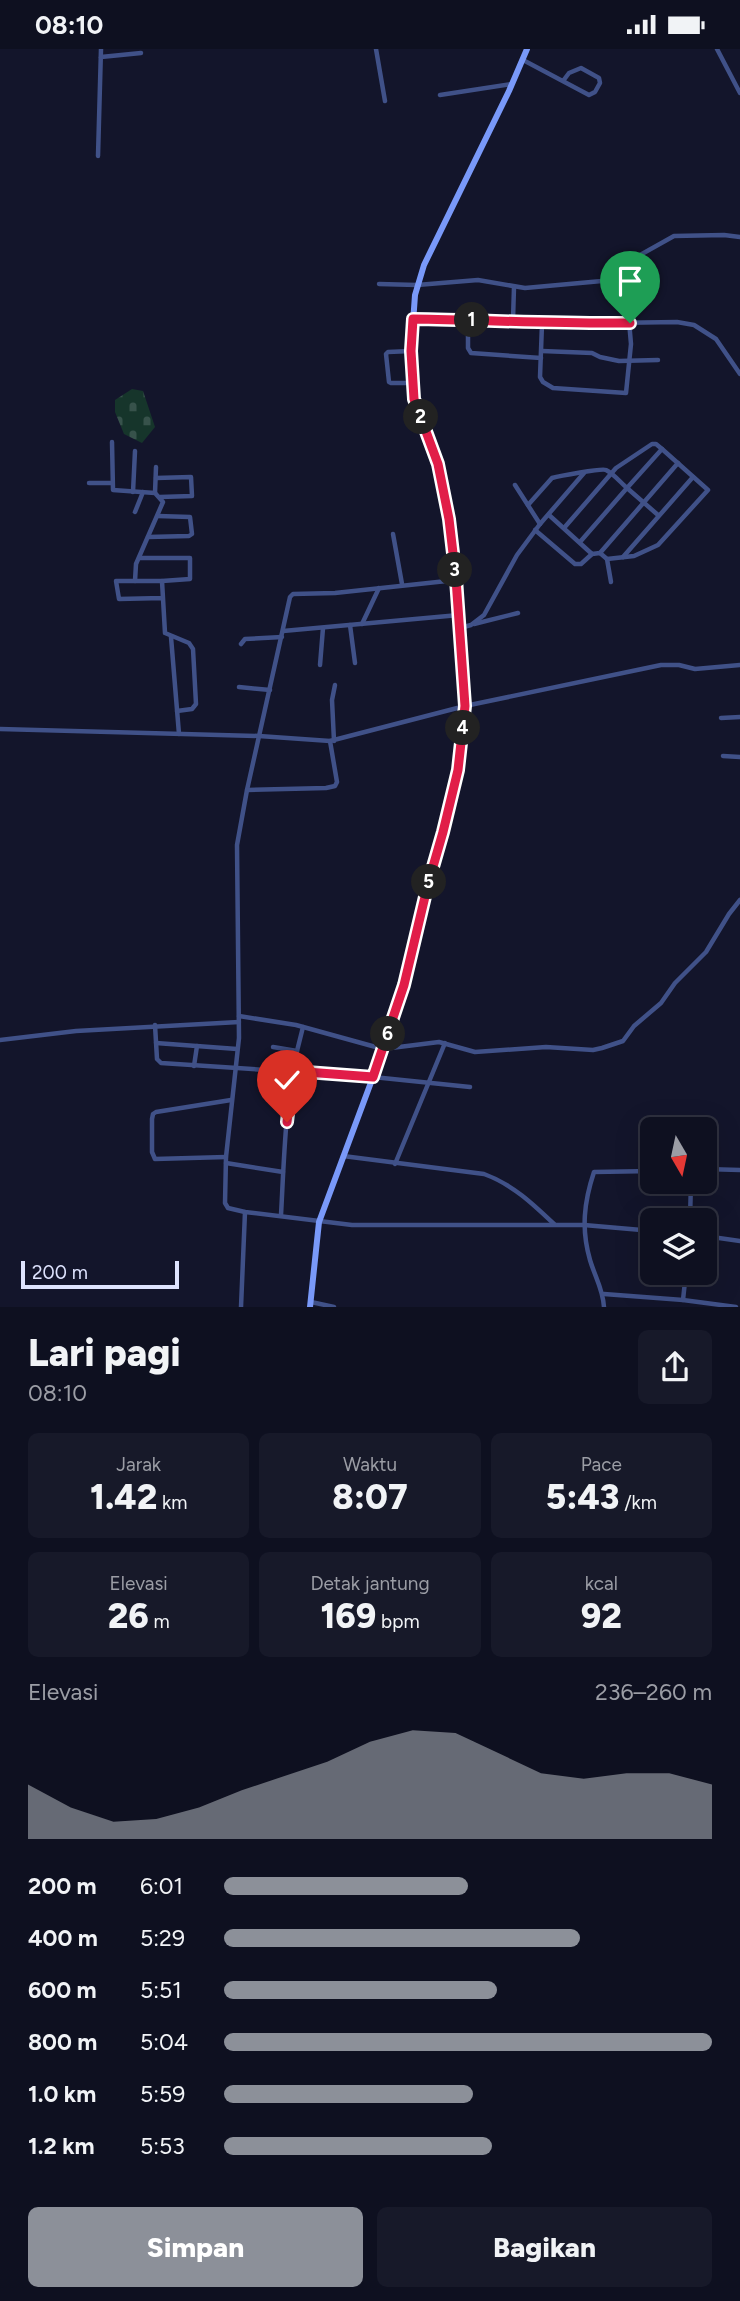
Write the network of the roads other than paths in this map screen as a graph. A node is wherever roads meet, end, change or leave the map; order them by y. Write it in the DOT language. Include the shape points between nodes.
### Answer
graph roads {
  1 [pos="102,49"];
  2 [pos="376,49"];
  3 [pos="527,49"];
  4 [pos="717,49"];
  5 [pos="141,53"];
  6 [pos="101,57"];
  7 [pos="523,59"];
  8 [pos="564,81"];
  9 [pos="512,83"];
  10 [pos="740,93"];
  11 [pos="440,96"];
  12 [pos="385,101"];
  13 [pos="98,156"];
  14 [pos="740,237"];
  15 [pos="624,279"];
  16 [pos="379,284"];
  17 [pos="417,285"];
  18 [pos="514,287"];
  19 [pos="413,319"];
  20 [pos="468,320"];
  21 [pos="513,320"];
  22 [pos="630,323"];
  23 [pos="542,324"];
  24 [pos="411,351"];
  25 [pos="542,351"];
  26 [pos="541,358"];
  27 [pos="658,360"];
  28 [pos="628,361"];
  29 [pos="740,374"];
  30 [pos="412,383"];
  31 [pos="112,442"];
  32 [pos="662,449"];
  33 [pos="135,451"];
  34 [pos="678,463"];
  35 [pos="156,467"];
  36 [pos="584,473"];
  37 [pos="611,473"];
  38 [pos="693,477"];
  39 [pos="156,478"];
  40 [pos="89,483"];
  41 [pos="112,483"];
  42 [pos="515,485"];
  43 [pos="627,488"];
  44 [pos="132,492"];
  45 [pos="143,492"];
  46 [pos="157,495"];
  47 [pos="643,502"];
  48 [pos="528,505"];
  49 [pos="135,512"];
  50 [pos="549,515"];
  51 [pos="658,515"];
  52 [pos="158,516"];
  53 [pos="540,524"];
  54 [pos="564,528"];
  55 [pos="535,530"];
  56 [pos="393,534"];
  57 [pos="148,537"];
  58 [pos="580,542"];
  59 [pos="600,553"];
  60 [pos="592,554"];
  61 [pos="623,557"];
  62 [pos="139,558"];
  63 [pos="607,559"];
  64 [pos="456,579"];
  65 [pos="135,581"];
  66 [pos="162,581"];
  67 [pos="611,582"];
  68 [pos="402,585"];
  69 [pos="379,587"];
  70 [pos="162,598"];
  71 [pos="518,613"];
  72 [pos="459,615"];
  73 [pos="362,624"];
  74 [pos="350,625"];
  75 [pos="471,625"];
  76 [pos="323,628"];
  77 [pos="460,628"];
  78 [pos="283,634"];
  79 [pos="171,637"];
  80 [pos="242,644"];
  81 [pos="355,663"];
  82 [pos="320,665"];
  83 [pos="740,666"];
  84 [pos="335,685"];
  85 [pos="239,687"];
  86 [pos="270,690"];
  87 [pos="465,706"];
  88 [pos="177,711"];
  89 [pos="740,717"];
  90 [pos="721,718"];
  91 [pos="0,729"];
  92 [pos="179,734"];
  93 [pos="259,736"];
  94 [pos="332,741"];
  95 [pos="723,756"];
  96 [pos="740,757"];
  97 [pos="247,790"];
  98 [pos="740,900"];
  99 [pos="239,1019"];
  100 [pos="155,1025"];
  101 [pos="303,1027"];
  102 [pos="0,1040"];
  103 [pos="156,1043"];
  104 [pos="445,1043"];
  105 [pos="197,1046"];
  106 [pos="273,1047"];
  107 [pos="237,1049"];
  108 [pos="383,1049"];
  109 [pos="297,1051"];
  110 [pos="194,1066"];
  111 [pos="235,1069"];
  112 [pos="293,1071"];
  113 [pos="373,1077"];
  114 [pos="429,1083"];
  115 [pos="470,1087"];
  116 [pos="231,1100"];
  117 [pos="343,1156"];
  118 [pos="226,1160"];
  119 [pos="395,1164"];
  120 [pos="718,1169"];
  121 [pos="740,1170"];
  122 [pos="640,1171"];
  123 [pos="283,1172"];
  124 [pos="245,1212"];
  125 [pos="281,1215"];
  126 [pos="319,1222"];
  127 [pos="555,1225"];
  128 [pos="584,1225"];
  129 [pos="640,1230"];
  130 [pos="717,1238"];
  131 [pos="740,1241"];
  132 [pos="685,1285"];
  133 [pos="604,1294"];
  134 [pos="683,1300"];
  135 [pos="311,1305"];
  136 [pos="241,1307"];
  137 [pos="334,1307"];
  138 [pos="604,1307"];
  139 [pos="736,1307"];
  1 -- 6 [label="street"];
  2 -- 12 [label="street"];
  3 -- 7 [label="street"];
  4 -- 10 [label="street"];
  5 -- 6 [label="street"];
  6 -- 13 [label="street"];
  7 -- 8 [label="street"];
  7 -- 9 [label="street"];
  8 -- 8 [label="street" via="589,95 600,83 581,68"];
  9 -- 11 [label="street"];
  9 -- 17 [label="street"];
  14 -- 15 [label="street" via="674,236 624,264"];
  15 -- 18 [label="street"];
  15 -- 22 [label="street"];
  16 -- 17 [label="street"];
  17 -- 18 [label="street" via="478,280"];
  17 -- 19 [label="street"];
  18 -- 21 [label="street"];
  19 -- 20 [label="street"];
  19 -- 24 [label="street"];
  20 -- 21 [label="street"];
  20 -- 26 [label="street" via="471,353"];
  21 -- 23 [label="street"];
  22 -- 23 [label="street"];
  22 -- 28 [label="street"];
  22 -- 29 [label="street" via="692,324 720,344"];
  23 -- 25 [label="street"];
  24 -- 30 [label="street"];
  24 -- 30 [label="street" via="386,354 388,381"];
  25 -- 26 [label="street"];
  25 -- 28 [label="street" via="592,353"];
  26 -- 28 [label="street" via="540,377 553,388 617,393 626,393"];
  27 -- 28 [label="street"];
  30 -- 64 [label="street" via="438,464"];
  31 -- 41 [label="street"];
  32 -- 34 [label="street"];
  32 -- 37 [label="street" via="652,444"];
  32 -- 43 [label="street"];
  33 -- 44 [label="street"];
  34 -- 38 [label="street"];
  34 -- 47 [label="street"];
  35 -- 39 [label="street"];
  36 -- 37 [label="street" via="599,468"];
  36 -- 48 [label="street" via="552,478"];
  36 -- 50 [label="street"];
  37 -- 43 [label="street"];
  37 -- 54 [label="street"];
  38 -- 51 [label="street"];
  38 -- 61 [label="street" via="707,492 658,545"];
  39 -- 46 [label="street"];
  39 -- 46 [label="street" via="191,477 192,496"];
  40 -- 41 [label="street"];
  41 -- 44 [label="street" via="114,491"];
  42 -- 48 [label="street"];
  43 -- 47 [label="street"];
  43 -- 58 [label="street"];
  44 -- 45 [label="street"];
  45 -- 46 [label="street"];
  45 -- 49 [label="street"];
  46 -- 52 [label="street" via="163,505"];
  47 -- 51 [label="street"];
  47 -- 59 [label="street"];
  48 -- 53 [label="street"];
  50 -- 53 [label="street"];
  50 -- 54 [label="street"];
  51 -- 61 [label="street"];
  52 -- 57 [label="street"];
  52 -- 57 [label="street" via="190,517 191,534"];
  53 -- 55 [label="street"];
  54 -- 58 [label="street"];
  55 -- 60 [label="street" via="578,566"];
  55 -- 75 [label="street" via="484,615"];
  56 -- 68 [label="street"];
  57 -- 62 [label="street"];
  58 -- 60 [label="street"];
  59 -- 60 [label="street"];
  59 -- 63 [label="street"];
  61 -- 63 [label="street"];
  62 -- 65 [label="street"];
  62 -- 66 [label="street" via="190,558 190,579"];
  63 -- 67 [label="street"];
  64 -- 68 [label="street"];
  64 -- 72 [label="street"];
  65 -- 66 [label="street"];
  65 -- 70 [label="street" via="116,581 120,599"];
  66 -- 70 [label="street"];
  68 -- 69 [label="street"];
  69 -- 73 [label="street"];
  69 -- 78 [label="street" via="291,595"];
  70 -- 79 [label="street" via="163,629"];
  71 -- 75 [label="street"];
  72 -- 73 [label="street"];
  72 -- 77 [label="street"];
  73 -- 74 [label="street"];
  74 -- 76 [label="street"];
  74 -- 81 [label="street"];
  75 -- 77 [label="street"];
  76 -- 78 [label="street"];
  76 -- 82 [label="street"];
  77 -- 87 [label="street"];
  78 -- 80 [label="street" via="245,639"];
  78 -- 86 [label="street"];
  79 -- 88 [label="street"];
  79 -- 88 [label="street" via="193,649 197,704"];
  83 -- 87 [label="street" via="695,669 660,665"];
  84 -- 94 [label="street"];
  85 -- 86 [label="street"];
  86 -- 93 [label="street"];
  87 -- 94 [label="street"];
  87 -- 108 [label="street" via="452,795"];
  88 -- 92 [label="street"];
  89 -- 90 [label="street"];
  91 -- 92 [label="street"];
  92 -- 93 [label="street"];
  93 -- 94 [label="street"];
  93 -- 97 [label="street"];
  94 -- 97 [label="street" via="335,786"];
  95 -- 96 [label="street"];
  97 -- 99 [label="street" via="237,845"];
  98 -- 104 [label="street" via="706,952 623,1041 593,1049 475,1052"];
  99 -- 100 [label="street"];
  99 -- 101 [label="street"];
  99 -- 107 [label="street"];
  100 -- 102 [label="street"];
  100 -- 103 [label="street"];
  101 -- 108 [label="street"];
  101 -- 109 [label="street"];
  103 -- 105 [label="street"];
  103 -- 110 [label="street" via="159,1062"];
  104 -- 108 [label="street"];
  104 -- 114 [label="street"];
  105 -- 107 [label="street"];
  105 -- 110 [label="street"];
  106 -- 109 [label="street"];
  107 -- 111 [label="street"];
  108 -- 113 [label="street"];
  109 -- 112 [label="street"];
  110 -- 111 [label="street"];
  111 -- 112 [label="street"];
  111 -- 116 [label="street"];
  112 -- 113 [label="street"];
  112 -- 123 [label="street"];
  113 -- 114 [label="street"];
  113 -- 117 [label="street"];
  114 -- 115 [label="street"];
  114 -- 119 [label="street"];
  116 -- 118 [label="street"];
  116 -- 118 [label="street" via="156,1112 152,1119 155,1159"];
  117 -- 119 [label="street"];
  117 -- 126 [label="street"];
  118 -- 123 [label="street"];
  118 -- 124 [label="street" via="226,1203"];
  119 -- 127 [label="street" via="497,1179"];
  120 -- 121 [label="street"];
  122 -- 128 [label="street" via="594,1172"];
  123 -- 125 [label="street"];
  124 -- 125 [label="street"];
  124 -- 136 [label="street"];
  125 -- 126 [label="street"];
  126 -- 127 [label="street"];
  126 -- 135 [label="street"];
  127 -- 128 [label="street"];
  128 -- 129 [label="street"];
  128 -- 133 [label="street" via="590,1261"];
  130 -- 131 [label="street"];
  132 -- 134 [label="street"];
  133 -- 134 [label="street"];
  133 -- 138 [label="street"];
  134 -- 139 [label="street"];
  135 -- 137 [label="street"];
}
